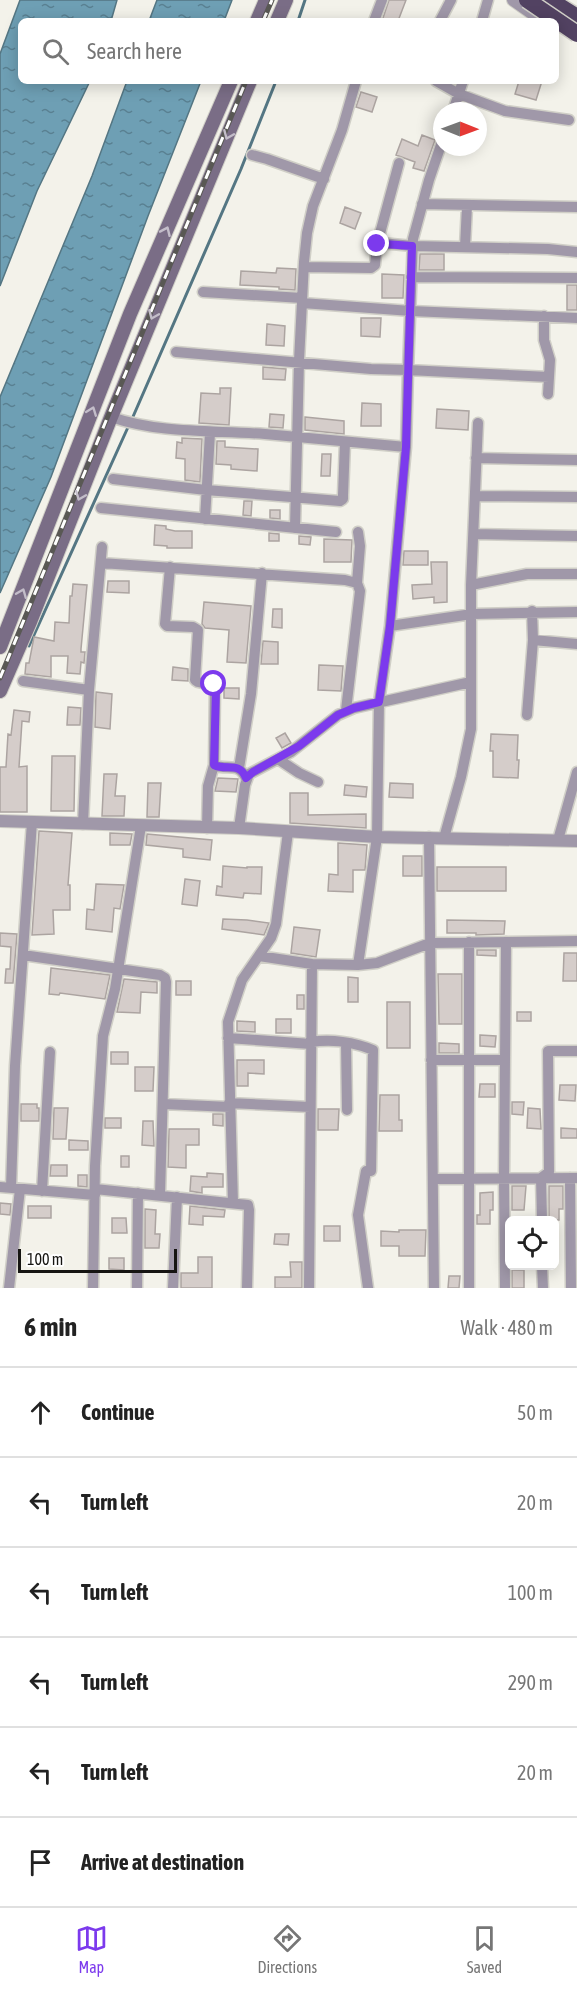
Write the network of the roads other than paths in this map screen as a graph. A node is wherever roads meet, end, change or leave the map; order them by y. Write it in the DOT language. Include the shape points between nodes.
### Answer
graph roads {
  1 [pos="266,0"];
  2 [pos="286,0"];
  3 [pos="381,0"];
  4 [pos="451,0"];
  5 [pos="488,0"];
  6 [pos="513,0"];
  7 [pos="527,0"];
  8 [pos="550,0"];
  9 [pos="258,18"];
  10 [pos="277,18"];
  11 [pos="375,18"];
  12 [pos="442,18"];
  13 [pos="483,18"];
  14 [pos="540,18"];
  15 [pos="548,18"];
  16 [pos="577,18"];
  17 [pos="569,36"];
  18 [pos="230,84"];
  19 [pos="249,84"];
  20 [pos="355,84"];
  21 [pos="441,84"];
  22 [pos="462,84"];
  23 [pos="459,94"];
  24 [pos="456,102"];
  25 [pos="569,120"];
  26 [pos="252,155"];
  27 [pos="437,156"];
  28 [pos="399,163"];
  29 [pos="324,179"];
  30 [pos="422,204"];
  31 [pos="467,206"];
  32 [pos="577,207"];
  33 [pos="380,240"];
  34 [pos="412,246"];
  35 [pos="465,248"];
  36 [pos="577,252"];
  37 [pos="304,267"];
  38 [pos="411,277"];
  39 [pos="577,278"];
  40 [pos="203,292"];
  41 [pos="302,301"];
  42 [pos="411,311"];
  43 [pos="544,316"];
  44 [pos="577,318"];
  45 [pos="176,352"];
  46 [pos="299,361"];
  47 [pos="408,370"];
  48 [pos="549,377"];
  49 [pos="548,394"];
  50 [pos="111,417"];
  51 [pos="478,423"];
  52 [pos="210,433"];
  53 [pos="297,437"];
  54 [pos="345,442"];
  55 [pos="406,447"];
  56 [pos="476,458"];
  57 [pos="577,460"];
  58 [pos="113,479"];
  59 [pos="206,490"];
  60 [pos="475,496"];
  61 [pos="295,497"];
  62 [pos="577,497"];
  63 [pos="101,508"];
  64 [pos="205,519"];
  65 [pos="295,528"];
  66 [pos="336,532"];
  67 [pos="358,532"];
  68 [pos="474,534"];
  69 [pos="577,537"];
  70 [pos="102,547"];
  71 [pos="101,563"];
  72 [pos="170,567"];
  73 [pos="262,573"];
  74 [pos="577,574"];
  75 [pos="357,583"];
  76 [pos="471,585"];
  77 [pos="532,611"];
  78 [pos="577,612"];
  79 [pos="472,614"];
  80 [pos="390,626"];
  81 [pos="532,640"];
  82 [pos="577,644"];
  83 [pos="0,647"];
  84 [pos="23,681"];
  85 [pos="471,682"];
  86 [pos="89,690"];
  87 [pos="0,691"];
  88 [pos="379,702"];
  89 [pos="346,710"];
  90 [pos="527,715"];
  91 [pos="278,759"];
  92 [pos="214,765"];
  93 [pos="239,768"];
  94 [pos="577,772"];
  95 [pos="246,778"];
  96 [pos="318,782"];
  97 [pos="32,822"];
  98 [pos="0,823"];
  99 [pos="83,824"];
  100 [pos="141,826"];
  101 [pos="207,828"];
  102 [pos="239,828"];
  103 [pos="288,832"];
  104 [pos="377,837"];
  105 [pos="429,837"];
  106 [pos="444,838"];
  107 [pos="558,840"];
  108 [pos="577,842"];
  109 [pos="577,941"];
  110 [pos="469,942"];
  111 [pos="506,942"];
  112 [pos="430,943"];
  113 [pos="23,955"];
  114 [pos="258,956"];
  115 [pos="312,964"];
  116 [pos="358,965"];
  117 [pos="118,970"];
  118 [pos="228,1038"];
  119 [pos="311,1043"];
  120 [pos="346,1043"];
  121 [pos="577,1051"];
  122 [pos="50,1052"];
  123 [pos="431,1060"];
  124 [pos="469,1060"];
  125 [pos="505,1060"];
  126 [pos="163,1104"];
  127 [pos="230,1105"];
  128 [pos="310,1107"];
  129 [pos="347,1110"];
  130 [pos="0,1125"];
  131 [pos="13,1126"];
  132 [pos="504,1178"];
  133 [pos="541,1178"];
  134 [pos="573,1178"];
  135 [pos="433,1179"];
  136 [pos="469,1179"];
  137 [pos="11,1188"];
  138 [pos="42,1191"];
  139 [pos="95,1192"];
  140 [pos="138,1193"];
  141 [pos="160,1195"];
  142 [pos="177,1197"];
  143 [pos="233,1203"];
  144 [pos="542,1216"];
  145 [pos="542,1270"];
  146 [pos="9,1288"];
  147 [pos="93,1288"];
  148 [pos="137,1288"];
  149 [pos="173,1288"];
  150 [pos="247,1288"];
  151 [pos="309,1288"];
  152 [pos="368,1288"];
  153 [pos="434,1288"];
  154 [pos="469,1288"];
  155 [pos="505,1288"];
  156 [pos="543,1288"];
  157 [pos="572,1288"];
  1 -- 9 [label="main road"];
  2 -- 10 [label="main road"];
  3 -- 11 [label="street"];
  4 -- 12 [label="street"];
  5 -- 13 [label="street"];
  6 -- 14 [label="street"];
  7 -- 15 [label="highway, bridge"];
  8 -- 16 [label="highway"];
  16 -- 17 [label="street"];
  83 -- 18 [label="main road, one-way" via="130,314"];
  19 -- 50 [label="main road, one-way"];
  20 -- 29 [label="street"];
  21 -- 23 [label="street"];
  22 -- 23 [label="street"];
  23 -- 24 [label="street"];
  23 -- 25 [label="street" via="518,114"];
  26 -- 29 [label="street"];
  27 -- 30 [label="street"];
  28 -- 33 [label="street"];
  29 -- 37 [label="street" via="307,233"];
  30 -- 31 [label="street"];
  30 -- 34 [label="street"];
  31 -- 32 [label="street"];
  31 -- 35 [label="street"];
  33 -- 34 [label="street" via="384,244"];
  33 -- 37 [label="street" via="371,268"];
  34 -- 35 [label="street"];
  34 -- 38 [label="street"];
  35 -- 36 [label="street"];
  37 -- 41 [label="street"];
  38 -- 39 [label="street"];
  38 -- 42 [label="street"];
  40 -- 41 [label="street"];
  41 -- 42 [label="street"];
  41 -- 46 [label="street"];
  42 -- 43 [label="street"];
  42 -- 47 [label="street"];
  43 -- 44 [label="street"];
  43 -- 48 [label="street"];
  45 -- 46 [label="street"];
  46 -- 47 [label="street"];
  46 -- 53 [label="street"];
  47 -- 48 [label="street"];
  47 -- 55 [label="street"];
  48 -- 49 [label="street"];
  50 -- 52 [label="street"];
  50 -- 87 [label="main road, one-way"];
  51 -- 56 [label="street"];
  52 -- 53 [label="street"];
  52 -- 59 [label="street"];
  53 -- 54 [label="street"];
  53 -- 61 [label="street"];
  54 -- 55 [label="street"];
  54 -- 61 [label="street" via="343,499"];
  55 -- 80 [label="street"];
  56 -- 57 [label="street"];
  56 -- 60 [label="street"];
  58 -- 59 [label="street"];
  59 -- 61 [label="street"];
  59 -- 64 [label="street"];
  60 -- 62 [label="street"];
  60 -- 68 [label="street"];
  61 -- 65 [label="street"];
  63 -- 64 [label="street"];
  64 -- 65 [label="street"];
  65 -- 66 [label="street"];
  67 -- 75 [label="street"];
  68 -- 69 [label="street"];
  68 -- 76 [label="street"];
  70 -- 71 [label="street"];
  71 -- 72 [label="street"];
  71 -- 86 [label="street"];
  72 -- 73 [label="street"];
  72 -- 92 [label="street" via="165,624 198,630 195,680 215,686"];
  73 -- 75 [label="street"];
  73 -- 93 [label="street"];
  74 -- 76 [label="street" via="527,574"];
  75 -- 89 [label="street" via="360,591"];
  76 -- 79 [label="street"];
  77 -- 78 [label="street"];
  77 -- 79 [label="street"];
  77 -- 81 [label="street"];
  79 -- 80 [label="street"];
  79 -- 85 [label="street"];
  80 -- 88 [label="street"];
  81 -- 82 [label="street"];
  81 -- 90 [label="street"];
  84 -- 86 [label="street"];
  85 -- 88 [label="street"];
  85 -- 106 [label="street" via="471,729"];
  86 -- 99 [label="street"];
  88 -- 89 [label="street"];
  88 -- 104 [label="street"];
  89 -- 91 [label="street"];
  91 -- 95 [label="street"];
  91 -- 96 [label="street"];
  92 -- 93 [label="street"];
  92 -- 101 [label="street" via="208,786"];
  93 -- 95 [label="street"];
  94 -- 107 [label="street"];
  95 -- 102 [label="street"];
  97 -- 98 [label="street"];
  97 -- 99 [label="street"];
  97 -- 113 [label="street"];
  99 -- 100 [label="street"];
  100 -- 101 [label="street"];
  100 -- 117 [label="street"];
  101 -- 102 [label="street"];
  102 -- 103 [label="street"];
  103 -- 104 [label="street"];
  103 -- 114 [label="street" via="276,924"];
  104 -- 105 [label="street"];
  104 -- 116 [label="street"];
  105 -- 106 [label="street"];
  105 -- 112 [label="street"];
  106 -- 107 [label="street"];
  107 -- 108 [label="street"];
  109 -- 111 [label="street"];
  110 -- 111 [label="street"];
  110 -- 112 [label="street"];
  110 -- 124 [label="street"];
  111 -- 125 [label="street"];
  112 -- 116 [label="street" via="377,963"];
  112 -- 123 [label="street"];
  113 -- 117 [label="street"];
  113 -- 131 [label="street"];
  114 -- 115 [label="street"];
  114 -- 118 [label="street" via="242,980 228,1022"];
  115 -- 116 [label="street"];
  115 -- 119 [label="street"];
  117 -- 126 [label="street" via="165,978"];
  117 -- 139 [label="street" via="104,1036"];
  118 -- 119 [label="street"];
  118 -- 127 [label="street"];
  119 -- 120 [label="street"];
  119 -- 128 [label="street"];
  120 -- 129 [label="street"];
  120 -- 152 [label="street" via="373,1050 369,1171 358,1215"];
  121 -- 133 [label="street" via="548,1052 549,1172"];
  122 -- 138 [label="street"];
  123 -- 124 [label="street"];
  123 -- 135 [label="street"];
  124 -- 125 [label="street"];
  124 -- 136 [label="street"];
  125 -- 132 [label="street"];
  126 -- 127 [label="street"];
  126 -- 141 [label="street"];
  127 -- 128 [label="street"];
  127 -- 143 [label="street"];
  128 -- 151 [label="street"];
  130 -- 131 [label="street"];
  131 -- 137 [label="street"];
  132 -- 133 [label="street"];
  132 -- 136 [label="street"];
  132 -- 155 [label="street"];
  133 -- 134 [label="street"];
  133 -- 144 [label="street"];
  134 -- 157 [label="street"];
  135 -- 136 [label="street"];
  135 -- 153 [label="street"];
  136 -- 154 [label="street"];
  137 -- 138 [label="street"];
  137 -- 146 [label="street"];
  138 -- 139 [label="street"];
  139 -- 140 [label="street"];
  139 -- 147 [label="street"];
  140 -- 141 [label="street"];
  140 -- 148 [label="street"];
  141 -- 142 [label="street"];
  142 -- 143 [label="street"];
  142 -- 149 [label="street"];
  143 -- 150 [label="street" via="249,1207"];
  145 -- 156 [label="street"];
}
